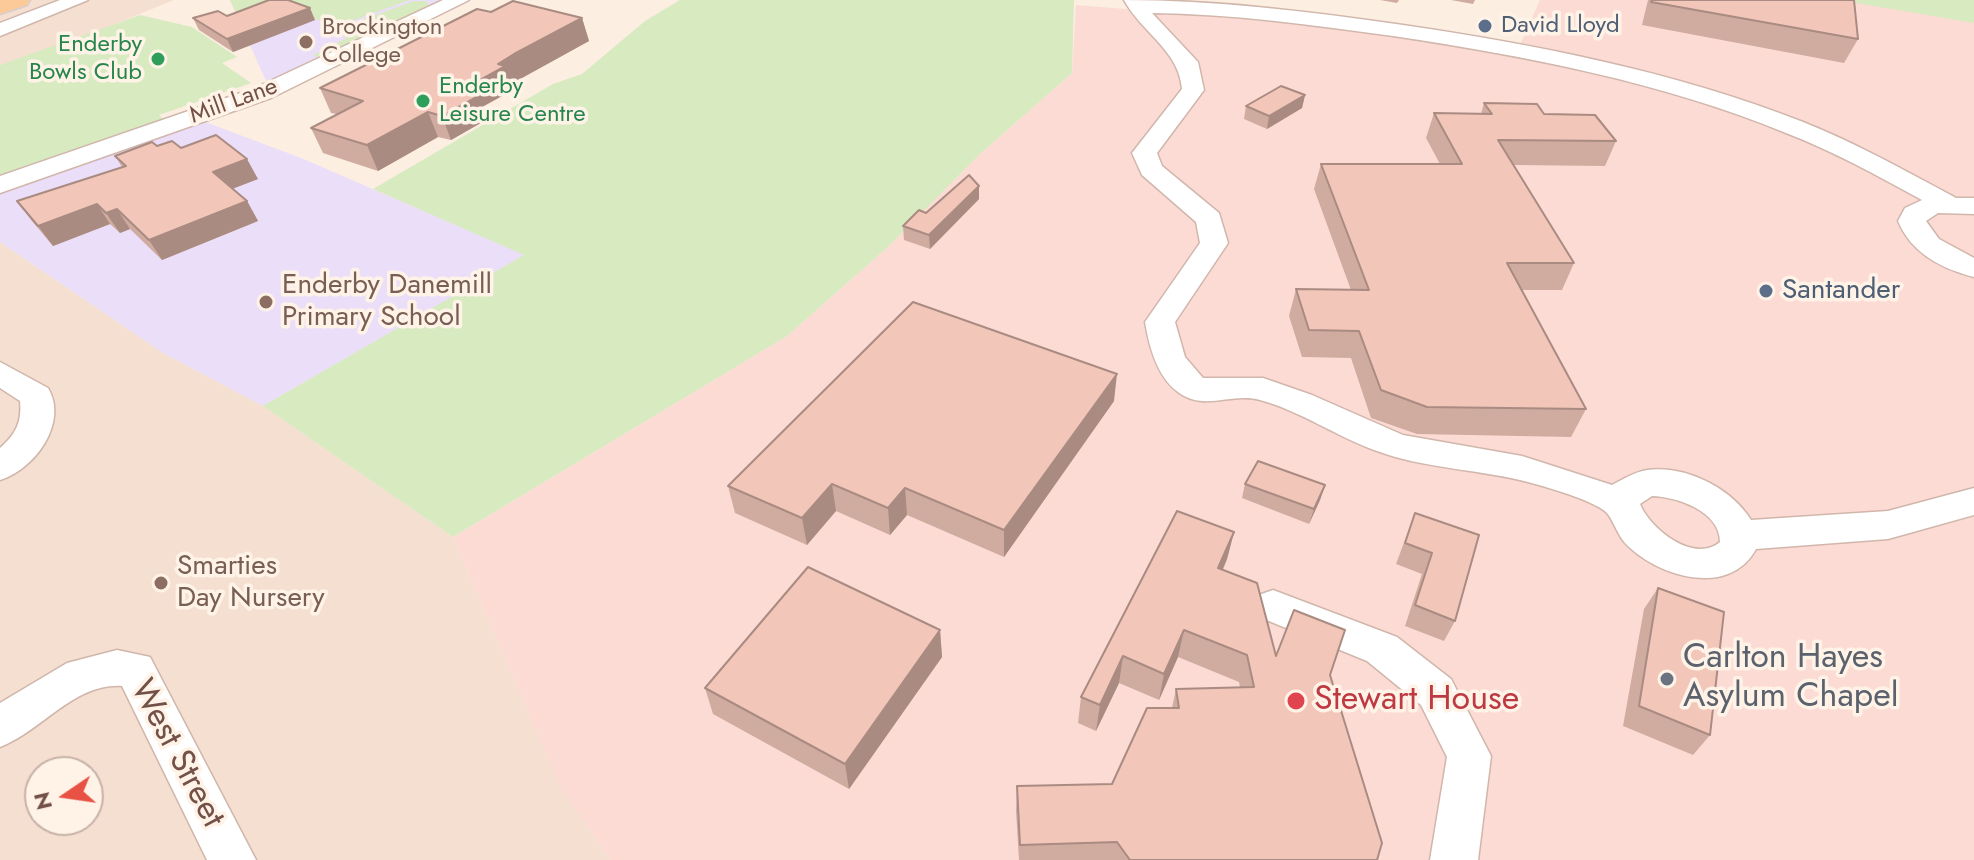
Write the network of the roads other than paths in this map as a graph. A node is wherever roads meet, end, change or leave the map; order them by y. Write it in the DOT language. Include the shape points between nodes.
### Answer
graph roads {
  1 [pos="18,0"];
  2 [pos="78,0"];
  3 [pos="459,0"];
  4 [pos="1135,3"];
  5 [pos="0,7"];
  6 [pos="0,30"];
  7 [pos="1886,174"];
  8 [pos="0,185"];
  9 [pos="1961,205"];
  10 [pos="1915,214"];
  11 [pos="1974,268"];
  12 [pos="0,373"];
  13 [pos="0,467"];
  14 [pos="1974,501"];
  15 [pos="1622,504"];
  16 [pos="1739,535"];
  17 [pos="1273,606"];
  18 [pos="0,727"];
  19 [pos="232,860"];
  20 [pos="1454,860"];
  1 -- 5 [label="main road"];
  2 -- 6 [label="street"];
  3 -- 8 [label="street, Mill Lane" via="263,93"];
  4 -- 7 [label="street" via="1385,29 1613,70 1775,120"];
  4 -- 15 [label="street" via="1192,69 1193,90 1144,153 1151,170 1209,219 1213,230 1214,243 1160,322 1172,362 1192,387 1213,392 1260,388 1409,448 1492,461 1579,484"];
  7 -- 9 [label="street"];
  7 -- 10 [label="street"];
  9 -- 10 [label="street" via="1922,208"];
  10 -- 11 [label="street" via="1912,221 1922,239"];
  12 -- 13 [label="street" via="36,396 40,418 26,446"];
  14 -- 16 [label="street" via="1875,527"];
  15 -- 16 [label="street" via="1634,487 1679,486 1725,511"];
  15 -- 16 [label="street" via="1632,529 1681,559 1709,562 1730,556"];
  17 -- 20 [label="street" via="1382,649 1436,692 1469,756"];
  18 -- 19 [label="street, West Street" via="77,678 108,667 135,670"];
}
